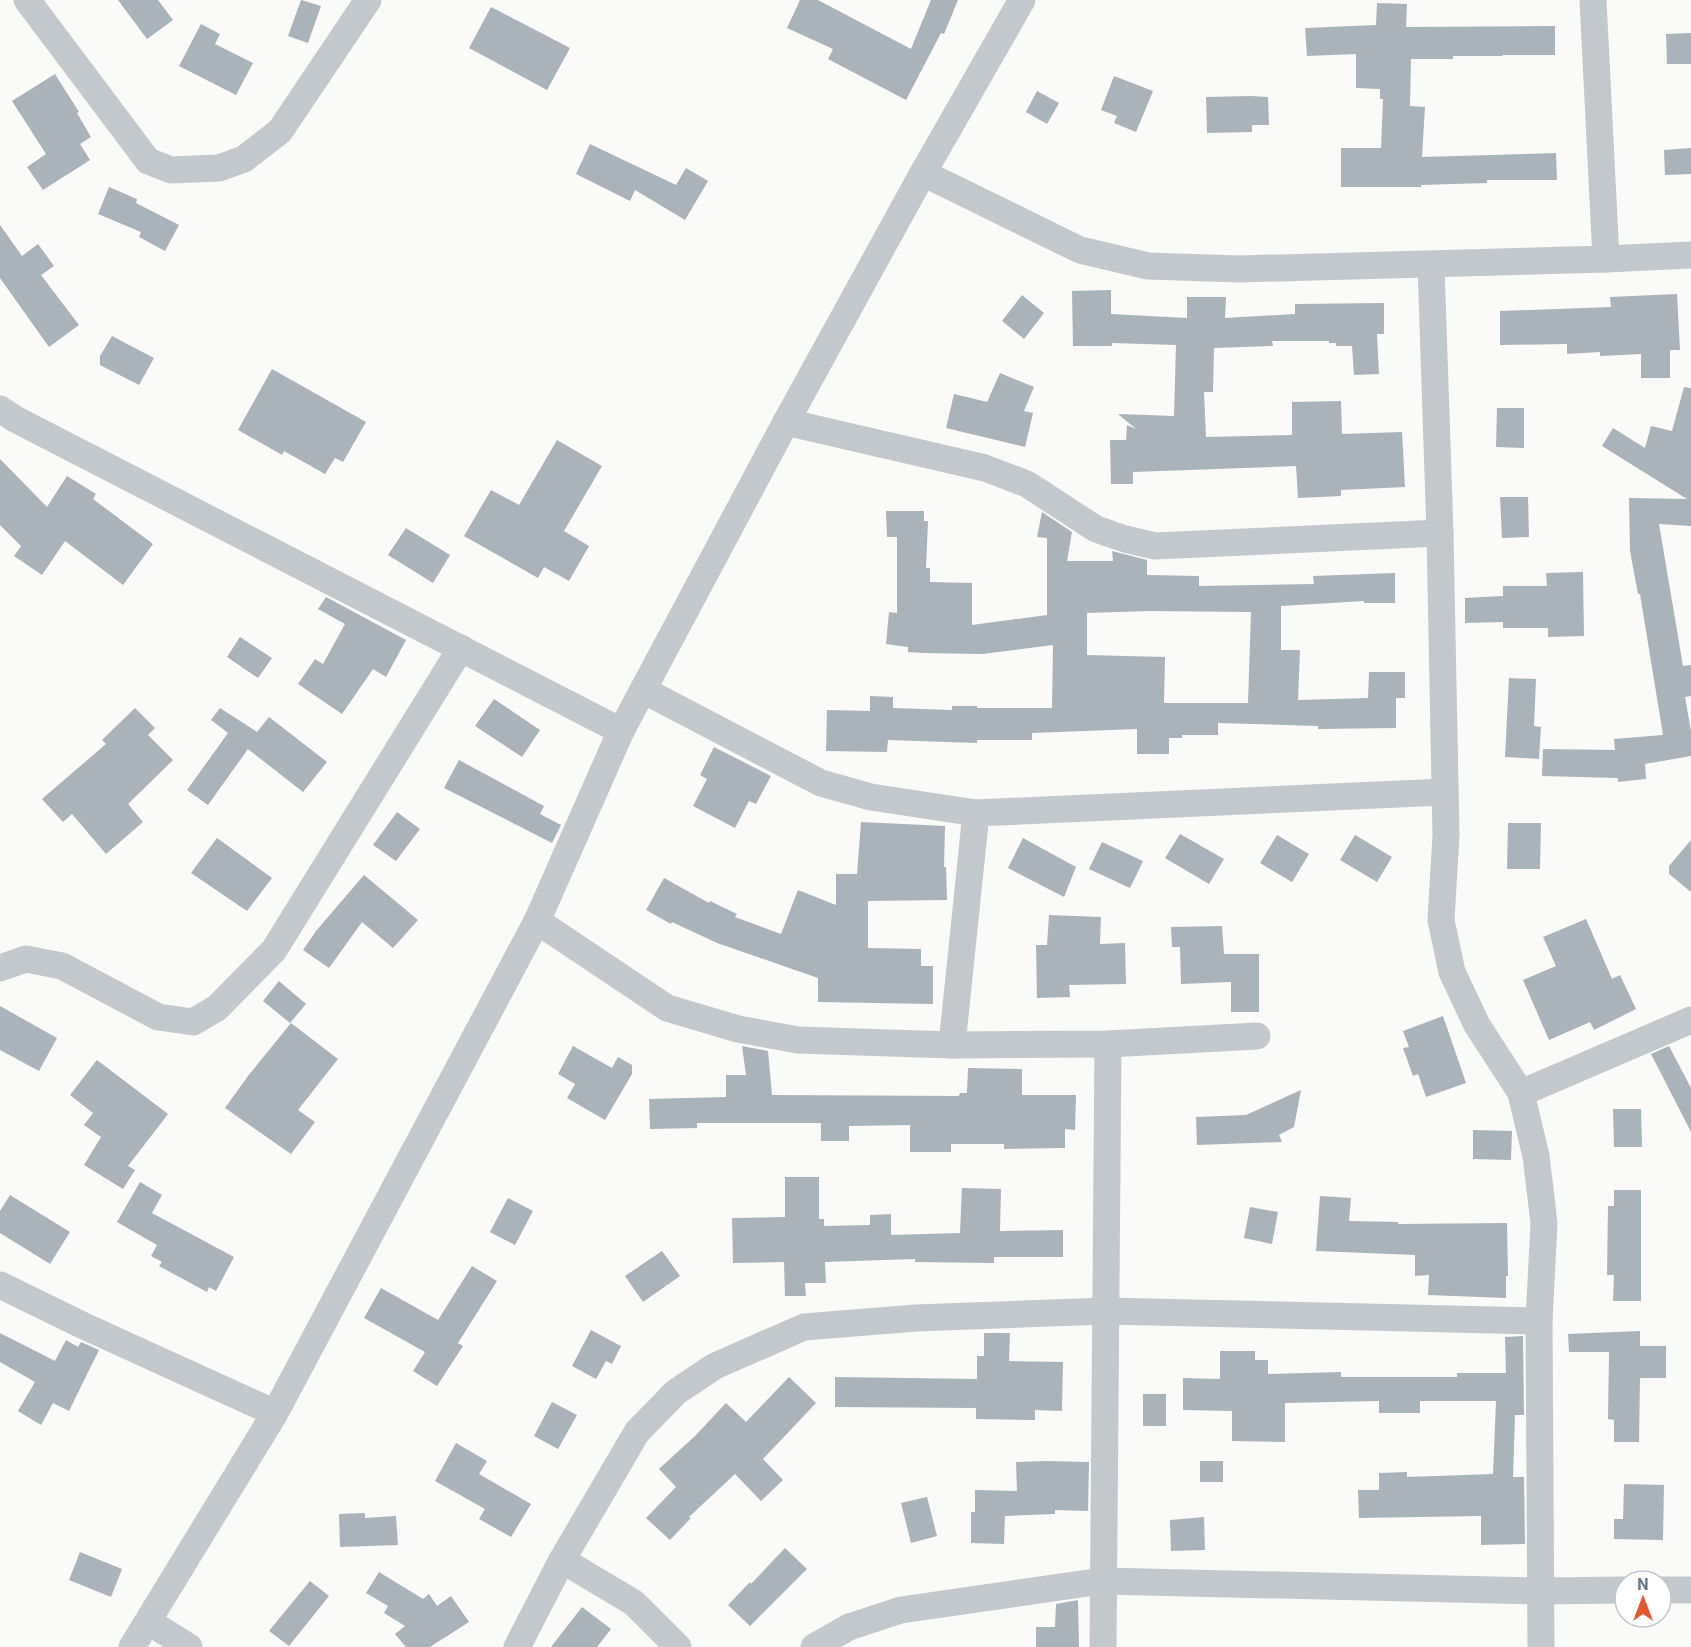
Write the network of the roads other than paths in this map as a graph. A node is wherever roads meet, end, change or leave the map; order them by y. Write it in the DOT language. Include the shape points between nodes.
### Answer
graph roads {
  1 [pos="27,0"];
  2 [pos="368,0"];
  3 [pos="1022,0"];
  4 [pos="1593,0"];
  5 [pos="923,173"];
  6 [pos="1691,255"];
  7 [pos="1606,259"];
  8 [pos="1431,265"];
  9 [pos="0,409"];
  10 [pos="786,422"];
  11 [pos="1440,533"];
  12 [pos="461,648"];
  13 [pos="643,690"];
  14 [pos="621,731"];
  15 [pos="1444,792"];
  16 [pos="976,813"];
  17 [pos="537,921"];
  18 [pos="0,968"];
  19 [pos="1691,1020"];
  20 [pos="1257,1036"];
  21 [pos="1108,1044"];
  22 [pos="952,1045"];
  23 [pos="1521,1093"];
  24 [pos="0,1285"];
  25 [pos="1106,1311"];
  26 [pos="1539,1321"];
  27 [pos="275,1413"];
  28 [pos="562,1560"];
  29 [pos="1102,1581"];
  30 [pos="1613,1590"];
  31 [pos="1673,1590"];
  32 [pos="1691,1590"];
  33 [pos="1540,1591"];
  34 [pos="149,1622"];
  35 [pos="132,1647"];
  36 [pos="189,1647"];
  37 [pos="517,1647"];
  38 [pos="678,1647"];
  39 [pos="814,1647"];
  40 [pos="1103,1647"];
  41 [pos="1541,1647"];
  1 -- 2 [label="street" via="148,161 171,170 219,168 244,159 280,131"];
  3 -- 5 [label="street"];
  4 -- 7 [label="street"];
  5 -- 8 [label="street" via="1080,250 1148,266 1239,269"];
  5 -- 10 [label="street"];
  6 -- 7 [label="street"];
  7 -- 8 [label="street"];
  8 -- 11 [label="street"];
  9 -- 12 [label="street"];
  10 -- 11 [label="street" via="985,468 1027,484 1096,529 1155,546"];
  10 -- 13 [label="street"];
  11 -- 15 [label="street"];
  12 -- 14 [label="street"];
  12 -- 18 [label="street" via="273,950 217,1008 193,1022 158,1017 62,966 26,959"];
  13 -- 14 [label="street"];
  13 -- 16 [label="street" via="821,783 871,797"];
  14 -- 17 [label="street"];
  15 -- 16 [label="street"];
  15 -- 23 [label="street" via="1446,835 1440,921 1452,972 1477,1025"];
  16 -- 22 [label="street"];
  17 -- 22 [label="street" via="667,1008 738,1029 798,1040"];
  17 -- 27 [label="street"];
  19 -- 23 [label="street"];
  20 -- 21 [label="street"];
  21 -- 22 [label="street"];
  21 -- 25 [label="street"];
  23 -- 26 [label="street" via="1536,1156 1544,1223"];
  24 -- 27 [label="street"];
  25 -- 26 [label="street"];
  25 -- 28 [label="street" via="916,1318 804,1327 715,1366 676,1392 637,1432"];
  25 -- 29 [label="street"];
  26 -- 33 [label="street"];
  27 -- 34 [label="street"];
  28 -- 37 [label="street"];
  28 -- 38 [label="street" via="634,1603"];
  29 -- 33 [label="street"];
  29 -- 39 [label="street" via="901,1610 849,1627"];
  29 -- 40 [label="street"];
  30 -- 33 [label="street"];
  31 -- 32 [label="street"];
  33 -- 41 [label="street"];
  34 -- 35 [label="street"];
  34 -- 36 [label="street"];
}
